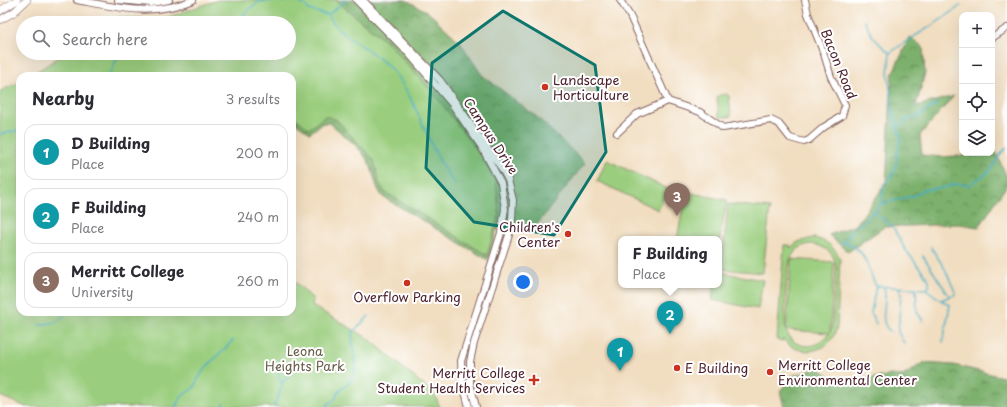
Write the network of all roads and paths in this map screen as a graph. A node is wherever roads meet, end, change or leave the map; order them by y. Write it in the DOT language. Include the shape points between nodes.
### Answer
graph roads {
  1 [pos="17,0"];
  2 [pos="27,0"];
  3 [pos="77,0"];
  4 [pos="118,0"];
  5 [pos="169,0"];
  6 [pos="193,0"];
  7 [pos="356,0"];
  8 [pos="363,0"];
  9 [pos="620,0"];
  10 [pos="805,0"];
  11 [pos="0,11"];
  12 [pos="370,11"];
  13 [pos="0,20"];
  14 [pos="1007,28"];
  15 [pos="995,36"];
  16 [pos="668,101"];
  17 [pos="617,133"];
  18 [pos="468,407"];
  19 [pos="476,407"];
  1 -- 11 [label="main road"];
  2 -- 13 [label="main road"];
  3 -- 6 [label="street" via="149,11"];
  4 -- 5 [label="street" via="151,3"];
  7 -- 12 [label="street, Campus Drive"];
  8 -- 12 [label="street, Campus Drive"];
  9 -- 16 [label="street" via="630,16"];
  10 -- 16 [label="street, Bacon Road" via="831,77 845,105 844,113 837,121 824,127 810,140 800,142 790,138 779,124 771,120 723,128 700,112"];
  12 -- 18 [label="street, Campus Drive" via="452,104 496,172 504,193 505,209 501,233 461,361"];
  12 -- 19 [label="street, Campus Drive" via="440,80 502,169 512,192 509,235 470,362 470,383"];
  14 -- 15 [label="street"];
  16 -- 17 [label="street" via="637,114"];
}
